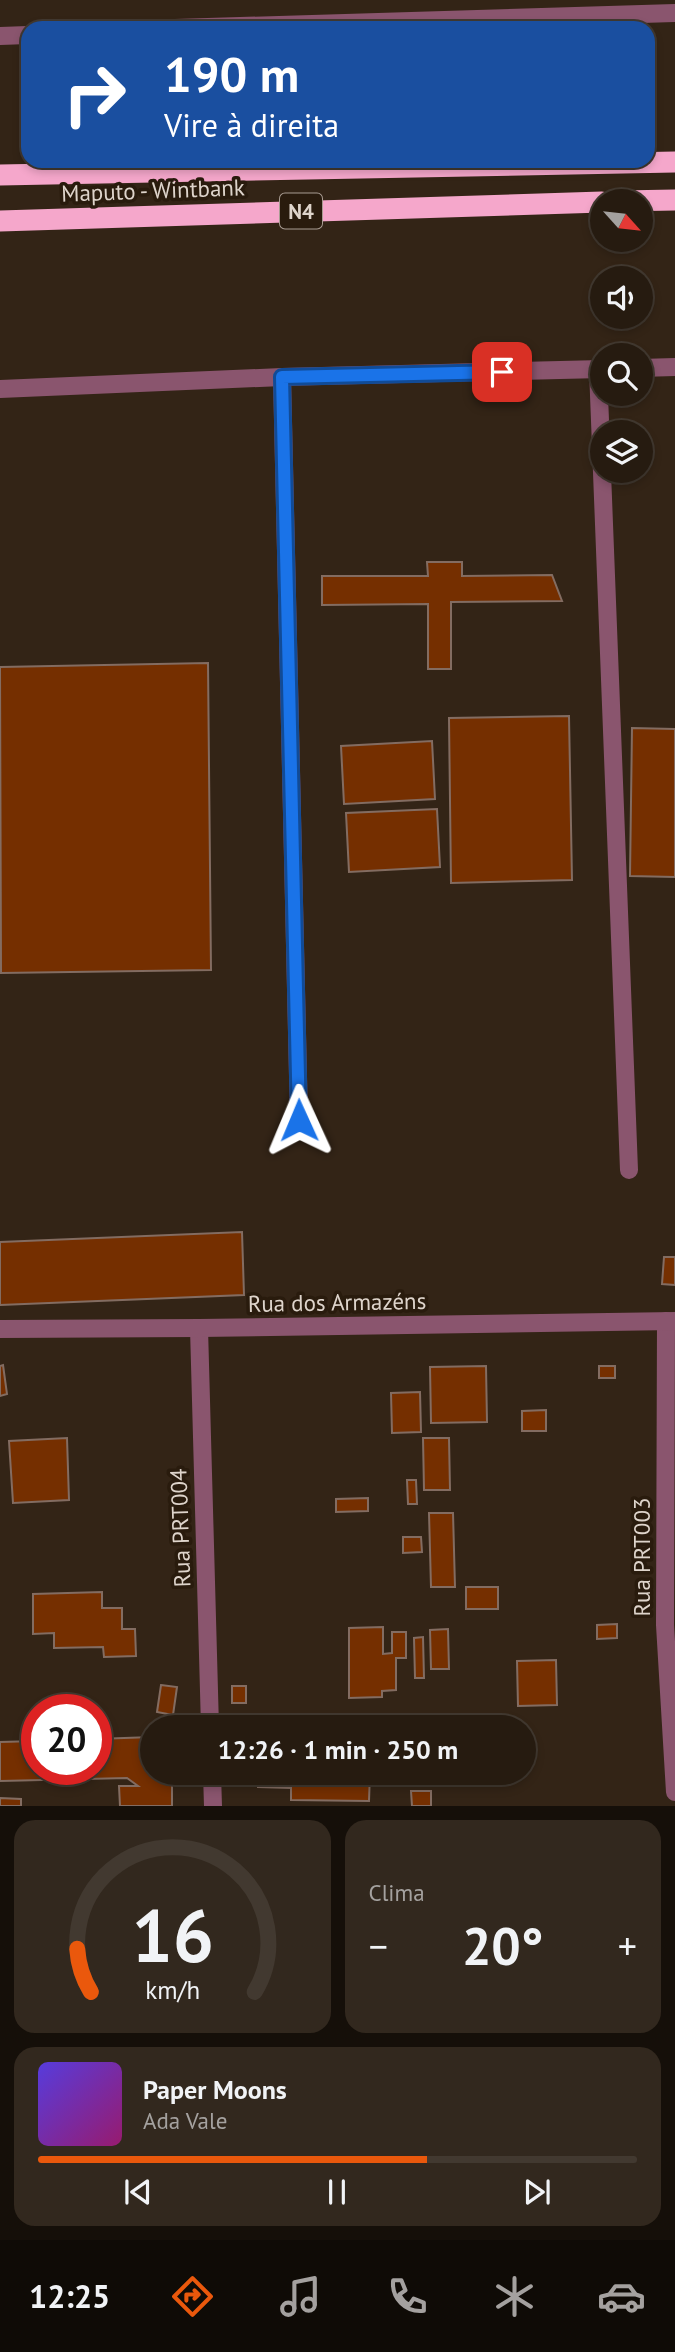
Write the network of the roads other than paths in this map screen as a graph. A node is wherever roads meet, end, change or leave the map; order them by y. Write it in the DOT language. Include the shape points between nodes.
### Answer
graph roads {
  1 [pos="675,13"];
  2 [pos="408,21"];
  3 [pos="21,34"];
  4 [pos="0,36"];
  5 [pos="655,162"];
  6 [pos="675,162"];
  7 [pos="363,168"];
  8 [pos="0,175"];
  9 [pos="653,200"];
  10 [pos="675,200"];
  11 [pos="590,202"];
  12 [pos="0,221"];
  13 [pos="675,367"];
  14 [pos="653,368"];
  15 [pos="590,369"];
  16 [pos="282,377"];
  17 [pos="0,389"];
  18 [pos="601,406"];
  19 [pos="299,1120"];
  20 [pos="629,1170"];
  21 [pos="671,1321"];
  22 [pos="199,1328"];
  23 [pos="0,1329"];
  24 [pos="210,1715"];
  25 [pos="212,1785"];
  26 [pos="675,1792"];
  27 [pos="213,1806"];
  1 -- 2 [label="street"];
  3 -- 4 [label="street"];
  5 -- 6 [label="highway, Maputo - Wintbank / N4"];
  7 -- 8 [label="highway, Maputo - Wintbank / N4"];
  9 -- 10 [label="highway"];
  11 -- 12 [label="highway, Maputo - Wintbank / N4"];
  13 -- 14 [label="street"];
  15 -- 16 [label="street"];
  16 -- 17 [label="street"];
  16 -- 19 [label="street"];
  18 -- 20 [label="street"];
  21 -- 22 [label="street, Rua dos Armazéns"];
  21 -- 26 [label="street, Rua PRT003" via="665,1625"];
  22 -- 23 [label="street, Rua dos Armazéns"];
  22 -- 24 [label="street, Rua PRT004"];
  25 -- 27 [label="street"];
}
